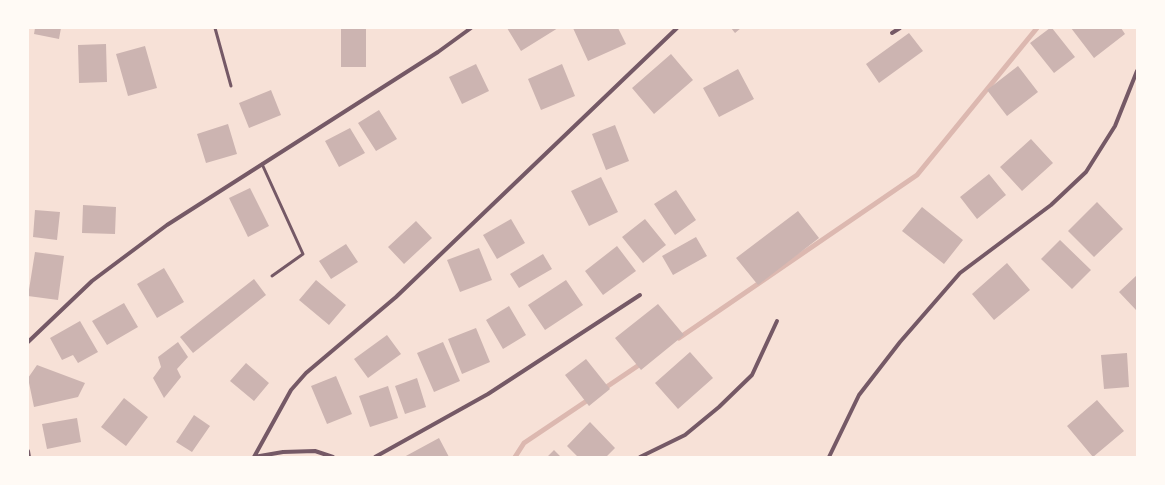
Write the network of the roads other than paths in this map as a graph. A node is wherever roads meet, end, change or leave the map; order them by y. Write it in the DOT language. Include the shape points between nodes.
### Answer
graph roads {
  1 [pos="215,28"];
  2 [pos="471,28"];
  3 [pos="677,28"];
  4 [pos="900,28"];
  5 [pos="892,33"];
  6 [pos="1137,71"];
  7 [pos="231,86"];
  8 [pos="262,164"];
  9 [pos="272,276"];
  10 [pos="640,294"];
  11 [pos="777,321"];
  12 [pos="28,342"];
  13 [pos="28,451"];
  14 [pos="30,457"];
  15 [pos="333,457"];
  16 [pos="375,457"];
  17 [pos="640,457"];
  18 [pos="829,457"];
  1 -- 7 [label="lane"];
  2 -- 8 [label="street" via="438,52"];
  3 -- 15 [label="street" via="396,297 306,373 291,390 254,457 283,452 315,451"];
  4 -- 5 [label="street"];
  6 -- 18 [label="street" via="1115,126 1086,172 1051,205 960,273 900,342 859,396"];
  8 -- 9 [label="lane" via="303,254"];
  8 -- 12 [label="street" via="167,224 92,281"];
  10 -- 16 [label="street" via="488,394"];
  11 -- 17 [label="street" via="752,375 685,435"];
  13 -- 14 [label="street"];
}
